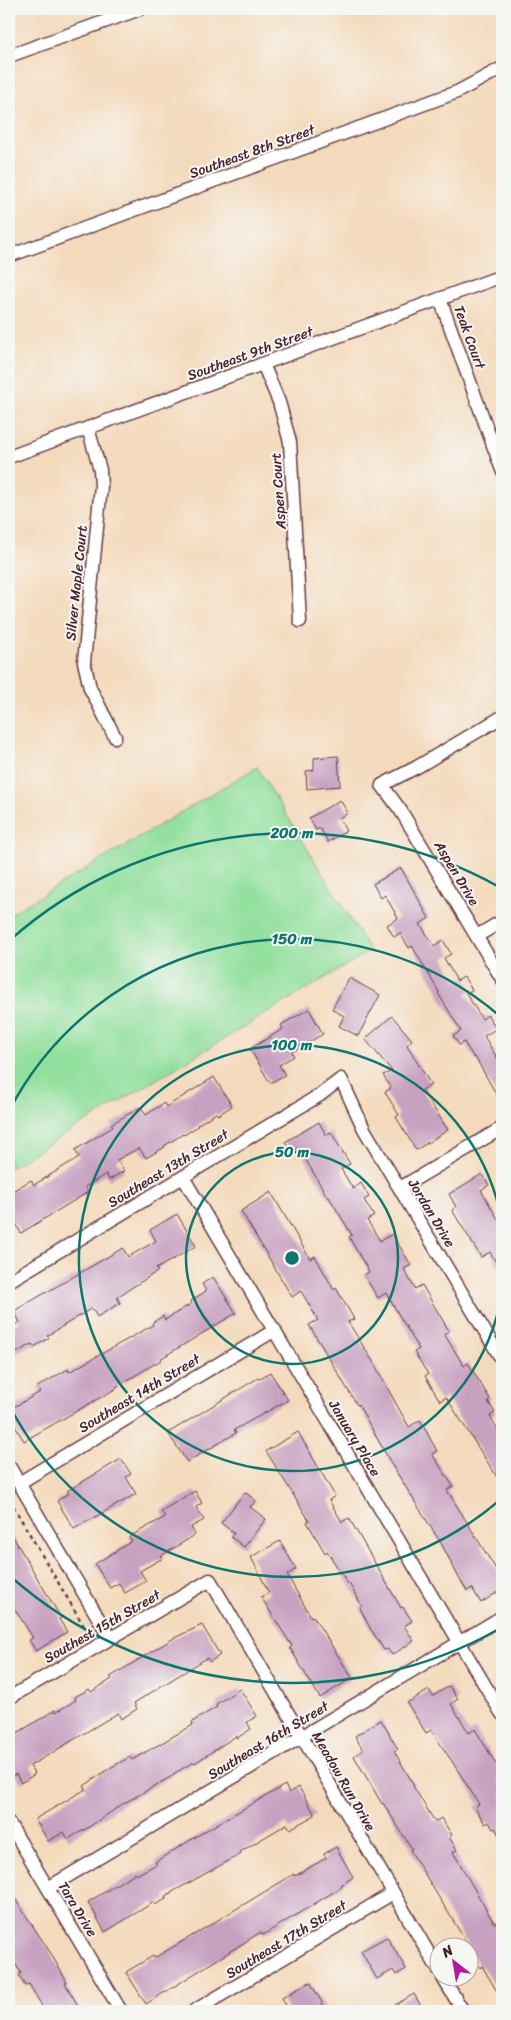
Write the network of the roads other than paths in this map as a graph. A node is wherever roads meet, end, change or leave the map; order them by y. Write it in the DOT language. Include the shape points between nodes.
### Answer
graph roads {
  1 [pos="140,9"];
  2 [pos="9,56"];
  3 [pos="502,68"];
  4 [pos="9,256"];
  5 [pos="502,276"];
  6 [pos="440,298"];
  7 [pos="264,364"];
  8 [pos="88,428"];
  9 [pos="9,456"];
  10 [pos="502,470"];
  11 [pos="300,621"];
  12 [pos="502,717"];
  13 [pos="115,736"];
  14 [pos="502,921"];
  15 [pos="477,936"];
  16 [pos="502,979"];
  17 [pos="341,1079"];
  18 [pos="502,1128"];
  19 [pos="183,1177"];
  20 [pos="400,1188"];
  21 [pos="9,1281"];
  22 [pos="275,1330"];
  23 [pos="502,1360"];
  24 [pos="9,1466"];
  25 [pos="18,1483"];
  26 [pos="210,1580"];
  27 [pos="502,1618"];
  28 [pos="110,1638"];
  29 [pos="460,1642"];
  30 [pos="9,1698"];
  31 [pos="502,1714"];
  32 [pos="302,1738"];
  33 [pos="9,1822"];
  34 [pos="48,1888"];
  35 [pos="393,1893"];
  36 [pos="428,1953"];
  37 [pos="449,1988"];
  38 [pos="121,2011"];
  39 [pos="194,2011"];
  40 [pos="464,2011"];
  1 -- 2 [label="street"];
  3 -- 4 [label="street, Southeast 8th Street" via="457,92"];
  5 -- 6 [label="street, Southeast 9th Street"];
  6 -- 7 [label="street, Southeast 9th Street"];
  6 -- 10 [label="street, Teak Court"];
  7 -- 8 [label="street, Southeast 9th Street"];
  7 -- 11 [label="street, Aspen Court" via="290,442"];
  8 -- 9 [label="street, Southeast 9th Street"];
  8 -- 13 [label="street, Silver Maple Court" via="100,470 101,486 84,662 90,688"];
  12 -- 15 [label="street, Aspen Drive" via="382,785"];
  14 -- 15 [label="street"];
  15 -- 16 [label="street, Aspen Drive"];
  17 -- 19 [label="street, Southeast 13th Street" via="320,1095"];
  17 -- 20 [label="street, Jordan Drive" via="364,1129"];
  18 -- 20 [label="street"];
  19 -- 21 [label="street, Southeast 13th Street"];
  19 -- 22 [label="street, January Place"];
  20 -- 23 [label="street, Jordan Drive"];
  22 -- 25 [label="street, Southeast 14th Street"];
  22 -- 29 [label="street, January Place"];
  24 -- 25 [label="street"];
  25 -- 28 [label="street"];
  26 -- 28 [label="street, Southest 15th Street"];
  26 -- 32 [label="street, Meadow Run Drive"];
  27 -- 29 [label="street, Southeast 16th Street"];
  28 -- 30 [label="street, Southest 15th Street"];
  29 -- 31 [label="street, January Place"];
  29 -- 32 [label="street, Southeast 16th Street"];
  32 -- 34 [label="street, Southeast 16th Street"];
  32 -- 35 [label="street, Meadow Run Drive"];
  33 -- 34 [label="street, Tara Drive"];
  34 -- 38 [label="street, Tara Drive"];
  35 -- 36 [label="street, Meadow Run Drive"];
  35 -- 39 [label="street, Southeast 17th Street"];
  37 -- 40 [label="street"];
}
